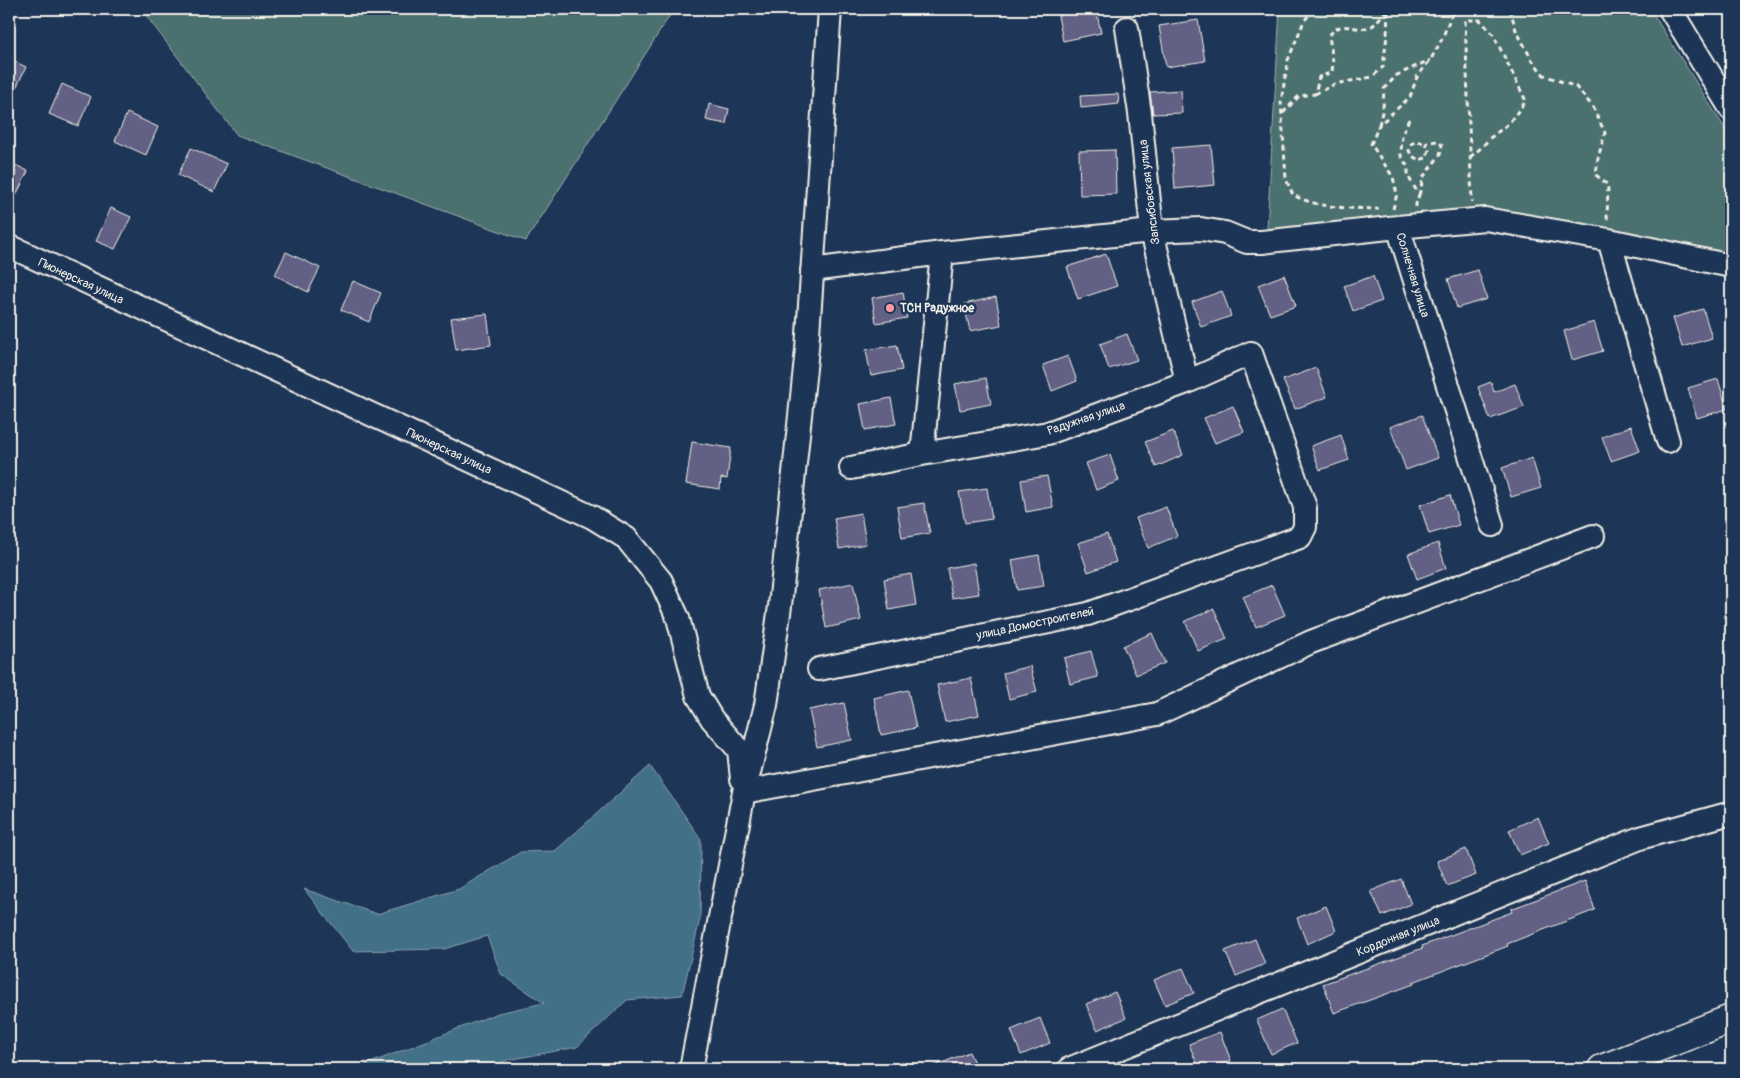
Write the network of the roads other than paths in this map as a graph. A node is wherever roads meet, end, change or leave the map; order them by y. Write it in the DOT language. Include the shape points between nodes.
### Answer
graph roads {
  1 [pos="830,9"];
  2 [pos="1670,9"];
  3 [pos="1126,28"];
  4 [pos="1731,109"];
  5 [pos="1396,218"];
  6 [pos="1152,231"];
  7 [pos="1603,239"];
  8 [pos="9,246"];
  9 [pos="942,253"];
  10 [pos="1731,266"];
  11 [pos="812,270"];
  12 [pos="1187,382"];
  13 [pos="1668,441"];
  14 [pos="922,454"];
  15 [pos="851,468"];
  16 [pos="1305,507"];
  17 [pos="1492,525"];
  18 [pos="1593,536"];
  19 [pos="820,669"];
  20 [pos="744,792"];
  21 [pos="1731,812"];
  22 [pos="1731,1020"];
  23 [pos="691,1069"];
  24 [pos="1069,1069"];
  25 [pos="1602,1069"];
  1 -- 11 [label="street"];
  2 -- 4 [label="street"];
  3 -- 6 [label="street, Запсибовская улица" via="1140,113"];
  5 -- 6 [label="street" via="1262,242 1247,242 1225,233 1200,229"];
  5 -- 7 [label="street, Солнечная улица" via="1421,225 1485,218"];
  5 -- 17 [label="street, Солнечная улица"];
  6 -- 9 [label="street"];
  6 -- 12 [label="street, Запсибовская улица"];
  7 -- 10 [label="street, Солнечная улица"];
  7 -- 13 [label="street"];
  8 -- 20 [label="street, Пионерская улица" via="592,517 626,538 661,581 678,618 698,696 712,719 739,750"];
  9 -- 11 [label="street"];
  9 -- 14 [label="street"];
  11 -- 20 [label="street" via="807,349 780,606 766,705"];
  12 -- 14 [label="street, Радужная улица" via="1048,432"];
  12 -- 16 [label="street, Радужная улица" via="1251,353"];
  14 -- 15 [label="street, Радужная улица"];
  16 -- 19 [label="street, улица Домостроителей" via="1305,527 1300,537 1088,614"];
  18 -- 20 [label="street" via="1311,642 1157,714"];
  20 -- 23 [label="street"];
  21 -- 24 [label="street, Кордонная улица" via="1640,838"];
  22 -- 25 [label="main road"];
}
